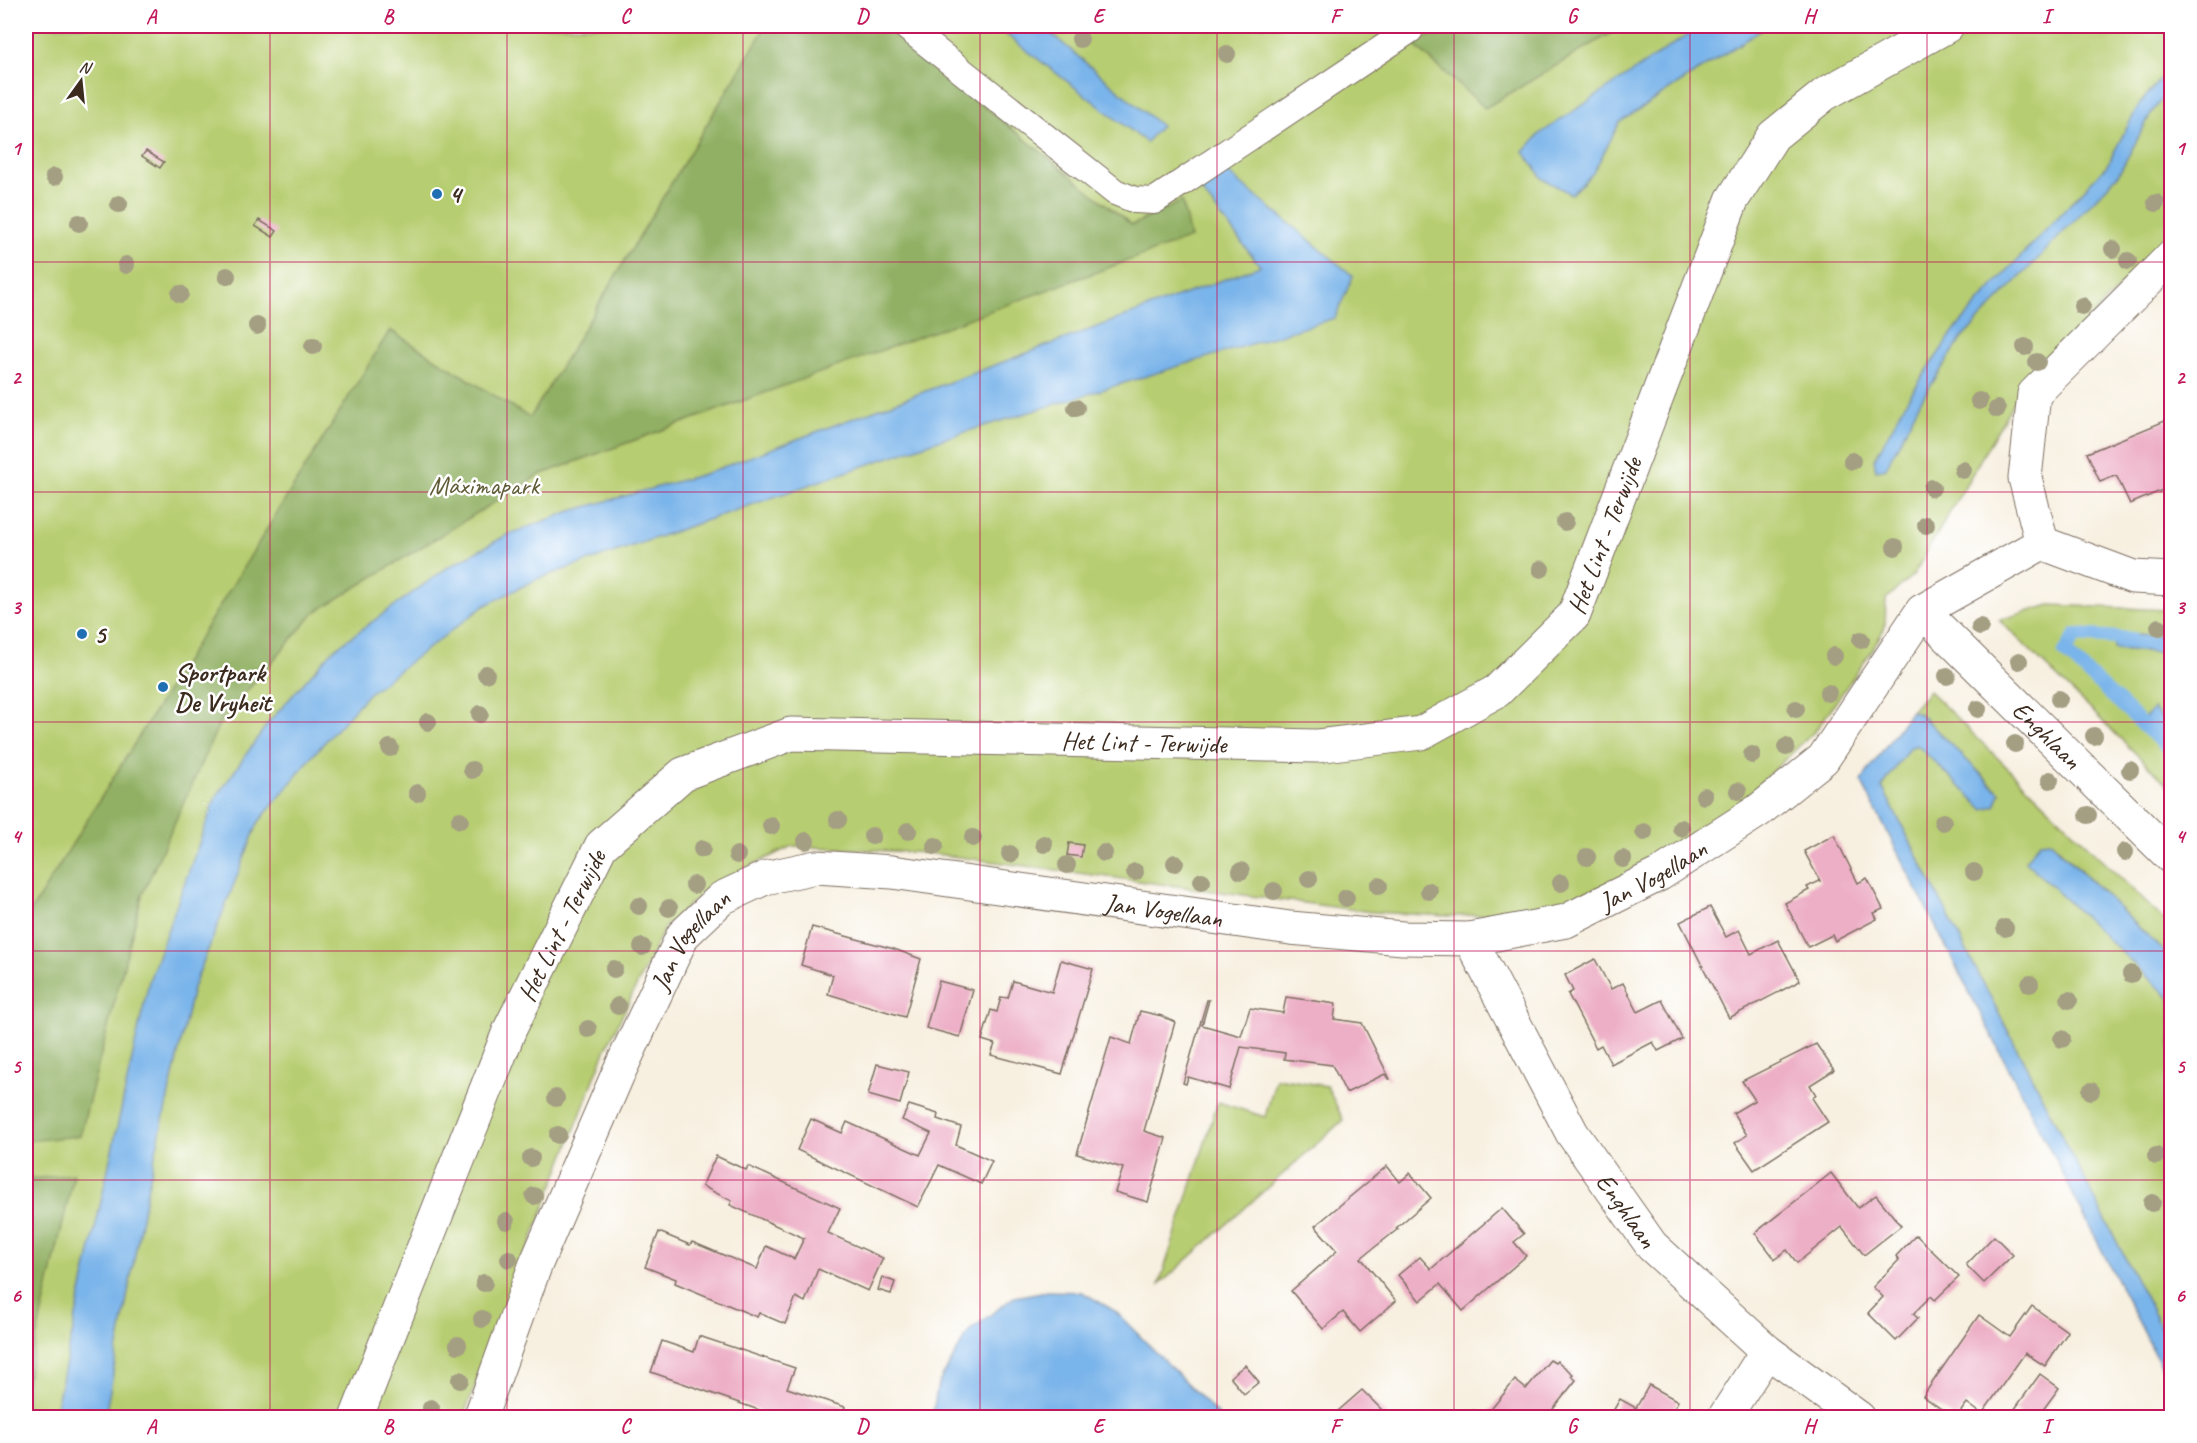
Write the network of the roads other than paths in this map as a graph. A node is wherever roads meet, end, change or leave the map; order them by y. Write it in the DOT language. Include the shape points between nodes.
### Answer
graph roads {
  1 [pos="905,26"];
  2 [pos="1947,26"];
  3 [pos="1410,27"];
  4 [pos="2172,256"];
  5 [pos="2042,543"];
  6 [pos="2172,579"];
  7 [pos="1922,611"];
  8 [pos="2172,858"];
  9 [pos="1470,939"];
  10 [pos="1767,1351"];
  11 [pos="356,1418"];
  12 [pos="480,1418"];
  13 [pos="1724,1418"];
  14 [pos="1859,1418"];
  1 -- 3 [label="lane" via="1115,192 1135,200 1154,201"];
  2 -- 11 [label="street, Het Lint - Terwijde" via="1825,94 1773,136 1732,200 1574,615 1497,691 1421,733 1316,746 791,734 683,774 602,846 510,1029"];
  4 -- 5 [label="street" via="2034,394 2025,478"];
  5 -- 6 [label="street" via="2133,577"];
  5 -- 7 [label="street, Jan Vogellaan"];
  7 -- 8 [label="street, Enghlaan"];
  7 -- 9 [label="street, Jan Vogellaan" via="1823,759 1758,811 1659,873 1566,921"];
  9 -- 10 [label="street, Enghlaan" via="1572,1133 1652,1246"];
  9 -- 12 [label="street, Jan Vogellaan" via="1403,938 1290,928 892,872 816,867 765,878 722,898 683,935 618,1074 535,1266"];
  10 -- 13 [label="street"];
  10 -- 14 [label="street, Enghlaan"];
}
